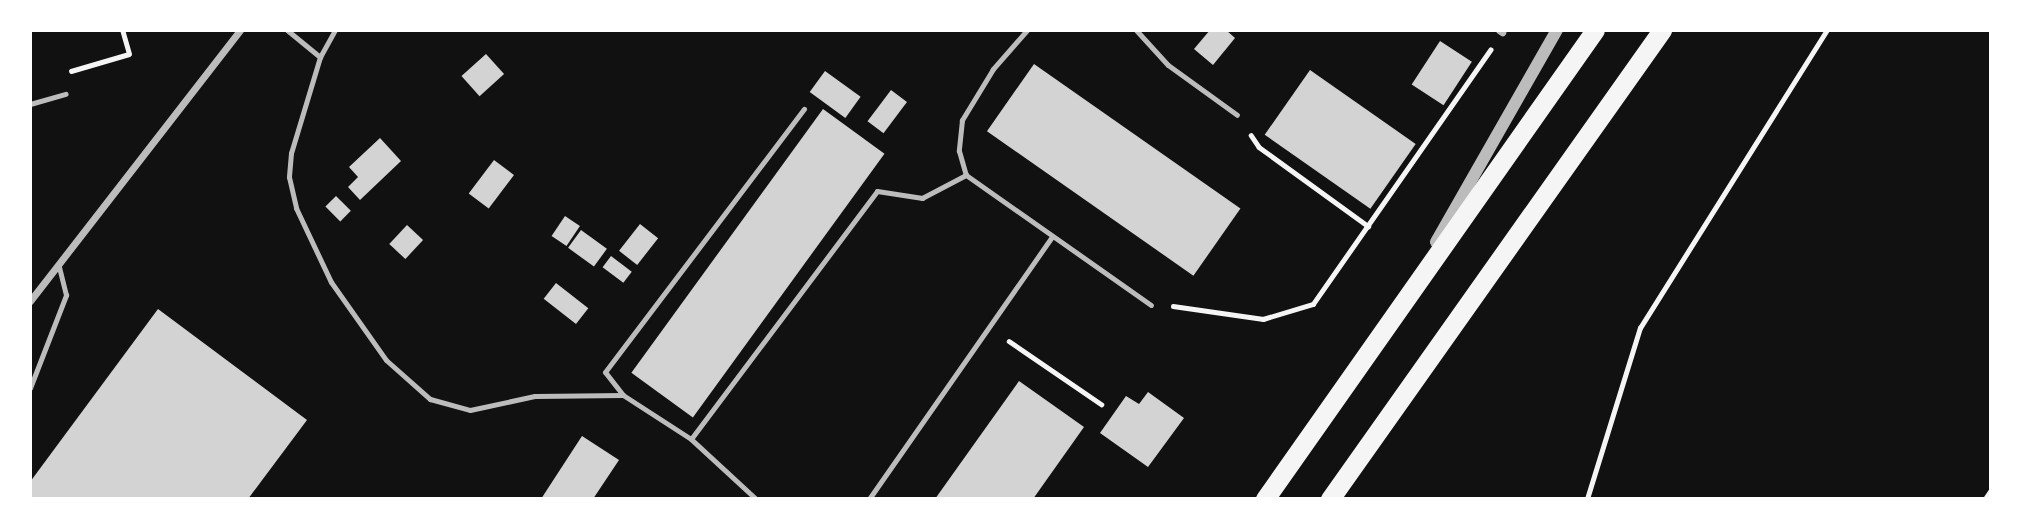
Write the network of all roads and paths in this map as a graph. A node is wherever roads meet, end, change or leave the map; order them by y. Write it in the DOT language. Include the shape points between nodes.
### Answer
graph roads {
  1 [pos="122,30"];
  2 [pos="240,30"];
  3 [pos="287,30"];
  4 [pos="335,30"];
  5 [pos="1027,30"];
  6 [pos="1136,30"];
  7 [pos="1558,30"];
  8 [pos="1595,30"];
  9 [pos="1662,30"];
  10 [pos="1827,30"];
  11 [pos="1501,31"];
  12 [pos="320,57"];
  13 [pos="67,72"];
  14 [pos="66,94"];
  15 [pos="30,104"];
  16 [pos="804,109"];
  17 [pos="1237,115"];
  18 [pos="966,176"];
  19 [pos="1368,226"];
  20 [pos="1052,237"];
  21 [pos="58,266"];
  22 [pos="30,301"];
  23 [pos="1151,305"];
  24 [pos="989,328"];
  25 [pos="1382,335"];
  26 [pos="30,388"];
  27 [pos="623,395"];
  28 [pos="1101,404"];
  29 [pos="691,439"];
  30 [pos="1991,490"];
  31 [pos="756,499"];
  32 [pos="869,499"];
  33 [pos="1265,499"];
  34 [pos="1330,499"];
  35 [pos="1587,499"];
  36 [pos="1985,499"];
  1 -- 13 [label="path" via="129,54"];
  2 -- 21 [label="street"];
  3 -- 12 [label="lane"];
  4 -- 12 [label="lane"];
  5 -- 18 [label="lane" via="993,69 962,120 959,151"];
  6 -- 17 [label="lane" via="1168,65"];
  7 -- 25 [label="street"];
  8 -- 25 [label="highway"];
  9 -- 34 [label="highway"];
  10 -- 35 [label="path" via="1640,328"];
  11 -- 19 [label="path"];
  12 -- 27 [label="lane" via="291,153 289,177 296,208 331,282 386,360 430,399 470,410 535,396"];
  14 -- 15 [label="lane"];
  16 -- 27 [label="lane" via="605,372"];
  17 -- 19 [label="path" via="1259,147"];
  18 -- 20 [label="lane"];
  18 -- 29 [label="lane" via="922,198 877,191"];
  19 -- 23 [label="path" via="1313,304 1263,319"];
  20 -- 23 [label="lane"];
  20 -- 24 [label="lane"];
  21 -- 22 [label="street"];
  21 -- 26 [label="lane" via="66,296"];
  24 -- 28 [label="path"];
  24 -- 32 [label="lane"];
  25 -- 33 [label="highway"];
  27 -- 29 [label="lane"];
  29 -- 31 [label="lane"];
  30 -- 36 [label="path"];
}
